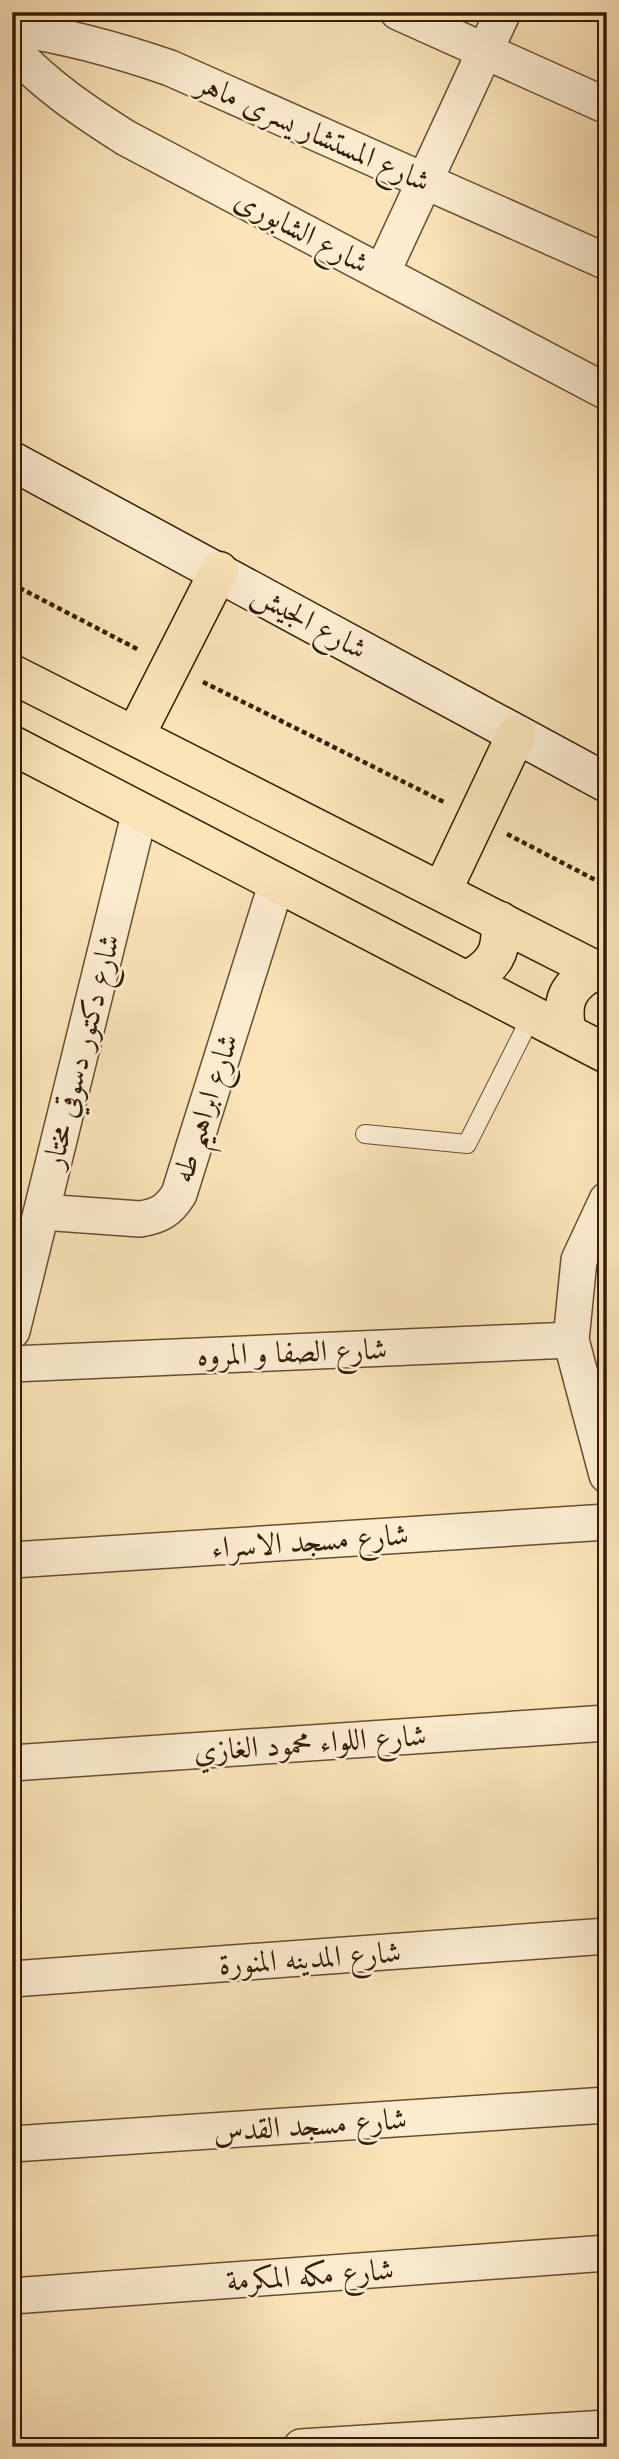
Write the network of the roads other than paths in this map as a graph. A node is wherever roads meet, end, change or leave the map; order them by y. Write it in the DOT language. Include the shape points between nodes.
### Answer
graph roads {
  1 [pos="398,12"];
  2 [pos="503,12"];
  3 [pos="12,28"];
  4 [pos="12,49"];
  5 [pos="485,51"];
  6 [pos="607,106"];
  7 [pos="425,181"];
  8 [pos="607,261"];
  9 [pos="382,273"];
  10 [pos="607,392"];
  11 [pos="12,461"];
  12 [pos="219,571"];
  13 [pos="12,674"];
  14 [pos="516,735"];
  15 [pos="135,736"];
  16 [pos="12,745"];
  17 [pos="607,783"];
  18 [pos="141,811"];
  19 [pos="277,882"];
  20 [pos="442,891"];
  21 [pos="500,921"];
  22 [pos="601,973"];
  23 [pos="466,981"];
  24 [pos="532,1015"];
  25 [pos="567,1033"];
  26 [pos="607,1054"];
  27 [pos="365,1134"];
  28 [pos="607,1200"];
  29 [pos="42,1212"];
  30 [pos="12,1331"];
  31 [pos="571,1340"];
  32 [pos="12,1364"];
  33 [pos="607,1475"];
  34 [pos="607,1522"];
  35 [pos="12,1560"];
  36 [pos="607,1723"];
  37 [pos="12,1763"];
  38 [pos="607,1936"];
  39 [pos="12,1979"];
  40 [pos="607,2105"];
  41 [pos="12,2144"];
  42 [pos="607,2253"];
  43 [pos="12,2296"];
  44 [pos="607,2428"];
  45 [pos="301,2447"];
  1 -- 5 [label="street"];
  2 -- 5 [label="street"];
  3 -- 7 [label="street, شارع المستشار يسرى ماهر" via="112,48 170,68"];
  4 -- 9 [label="street, شارع الشابورى" via="76,107 127,138"];
  5 -- 6 [label="street"];
  5 -- 7 [label="street"];
  7 -- 8 [label="street, شارع المستشار يسرى ماهر"];
  7 -- 9 [label="street"];
  9 -- 10 [label="street, شارع الشابورى"];
  11 -- 12 [label="street, شارع الجيش"];
  12 -- 14 [label="street, شارع الجيش"];
  12 -- 15 [label="main road"];
  13 -- 15 [label="main road"];
  14 -- 17 [label="street, شارع الجيش"];
  14 -- 20 [label="main road"];
  15 -- 20 [label="main road"];
  16 -- 18 [label="main road"];
  18 -- 19 [label="main road"];
  18 -- 29 [label="street, شارع دكتور دسوقي مختار"];
  19 -- 23 [label="main road"];
  19 -- 29 [label="street, شارع ابراهيم طه" via="179,1194 170,1208 140,1219"];
  20 -- 21 [label="main road"];
  21 -- 22 [label="main road"];
  21 -- 23 [label="main road" via="502,940 496,958"];
  22 -- 25 [label="main road" via="579,979 567,995 563,1014"];
  23 -- 24 [label="main road"];
  24 -- 25 [label="main road"];
  24 -- 27 [label="lane" via="467,1144"];
  25 -- 26 [label="main road"];
  28 -- 31 [label="street" via="579,1260"];
  29 -- 30 [label="street, شارع دكتور دسوقي مختار"];
  31 -- 32 [label="street, شارع الصفا و المروه"];
  31 -- 33 [label="street"];
  34 -- 35 [label="street, شارع مسجد الاسراء"];
  36 -- 37 [label="street, شارع اللواء محمود الغازي"];
  38 -- 39 [label="street, شارع المدينه المنورة"];
  40 -- 41 [label="street, شارع مسجد القدس"];
  42 -- 43 [label="street, شارع مكه المكرمة"];
  44 -- 45 [label="street"];
}
